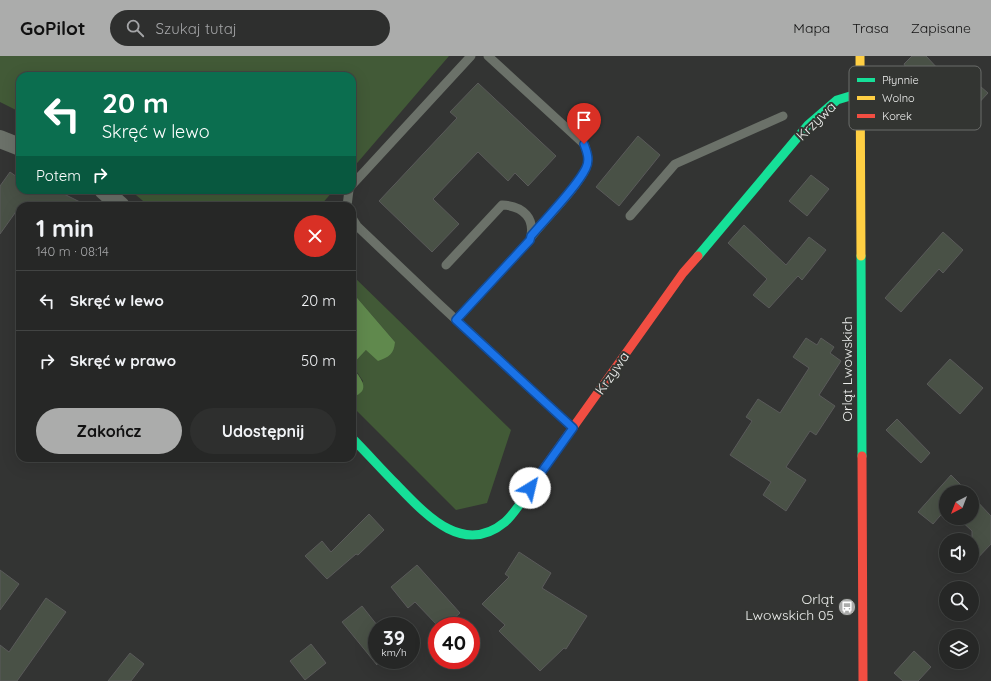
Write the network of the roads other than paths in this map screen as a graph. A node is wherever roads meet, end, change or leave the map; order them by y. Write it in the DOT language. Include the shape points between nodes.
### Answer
graph roads {
  1 [pos="471,56"];
  2 [pos="488,56"];
  3 [pos="849,96"];
  4 [pos="783,116"];
  5 [pos="860,130"];
  6 [pos="0,139"];
  7 [pos="16,145"];
  8 [pos="356,182"];
  9 [pos="108,194"];
  10 [pos="116,202"];
  11 [pos="630,216"];
  12 [pos="356,223"];
  13 [pos="531,236"];
  14 [pos="446,265"];
  15 [pos="456,320"];
  16 [pos="573,428"];
  17 [pos="356,442"];
  18 [pos="863,681"];
  1 -- 8 [label="lane"];
  2 -- 13 [label="lane" via="584,144 588,155 587,167 579,179"];
  3 -- 16 [label="street, Krzywa" via="837,100 808,125 683,273"];
  4 -- 11 [label="lane" via="675,164"];
  5 -- 18 [label="street, Orląt Lwowskich"];
  6 -- 7 [label="street"];
  9 -- 10 [label="street"];
  12 -- 15 [label="lane"];
  13 -- 14 [label="lane" via="531,222 523,211 512,205 502,205"];
  13 -- 15 [label="lane"];
  15 -- 16 [label="lane"];
  16 -- 17 [label="street, Krzywa" via="506,522 484,534 466,535 443,527 422,511"];
}
